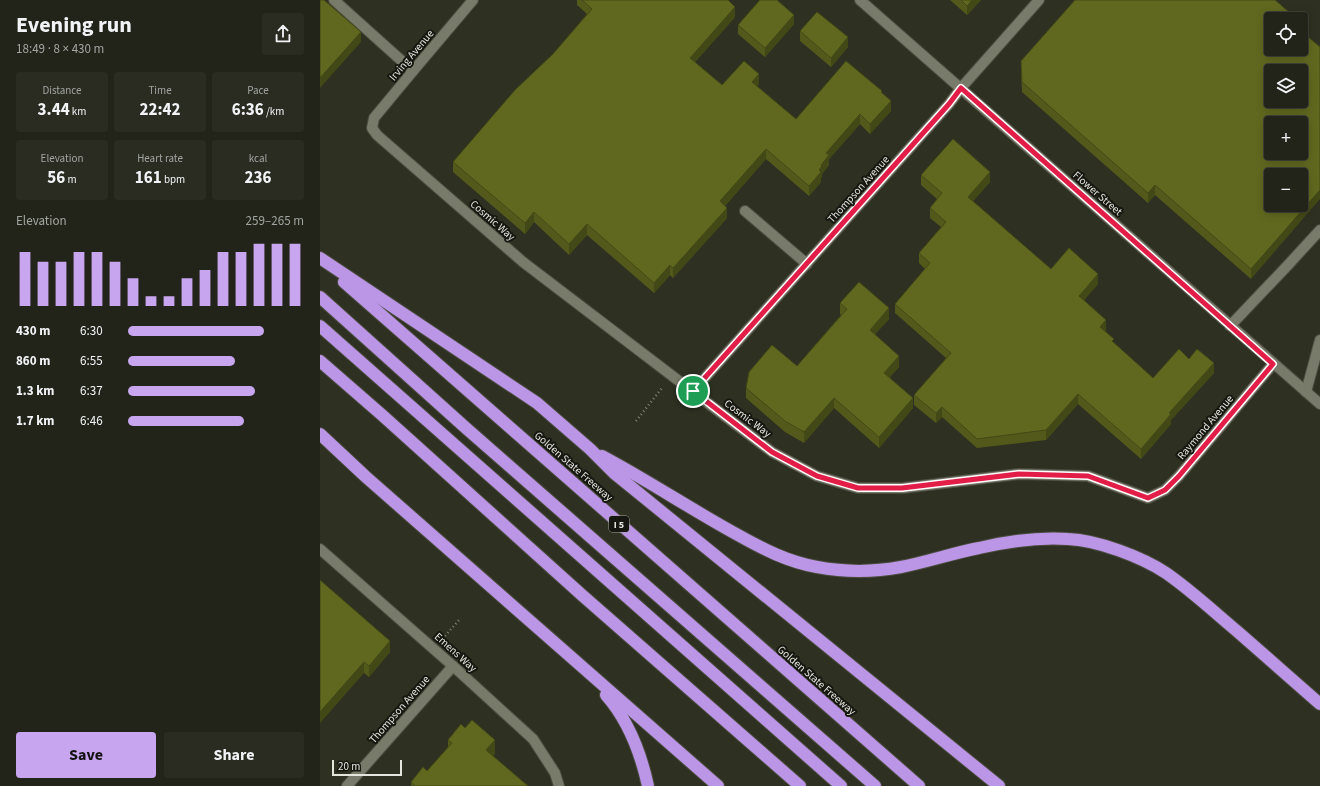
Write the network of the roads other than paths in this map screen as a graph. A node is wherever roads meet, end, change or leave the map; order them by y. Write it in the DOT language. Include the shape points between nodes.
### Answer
graph roads {
  1 [pos="334,0"];
  2 [pos="474,0"];
  3 [pos="860,0"];
  4 [pos="1039,0"];
  5 [pos="412,71"];
  6 [pos="961,88"];
  7 [pos="372,128"];
  8 [pos="745,211"];
  9 [pos="1320,230"];
  10 [pos="320,260"];
  11 [pos="807,264"];
  12 [pos="320,297"];
  13 [pos="320,326"];
  14 [pos="1230,326"];
  15 [pos="1320,340"];
  16 [pos="320,361"];
  17 [pos="1273,364"];
  18 [pos="693,391"];
  19 [pos="1306,392"];
  20 [pos="1320,404"];
  21 [pos="320,434"];
  22 [pos="590,449"];
  23 [pos="1148,498"];
  24 [pos="320,549"];
  25 [pos="578,663"];
  26 [pos="454,666"];
  27 [pos="1320,704"];
  28 [pos="347,786"];
  29 [pos="559,786"];
  30 [pos="648,786"];
  31 [pos="718,786"];
  32 [pos="800,786"];
  33 [pos="841,786"];
  34 [pos="875,786"];
  35 [pos="919,786"];
  36 [pos="999,786"];
  1 -- 5 [label="street"];
  2 -- 5 [label="street, Irving Avenue"];
  3 -- 6 [label="street, Flower Street"];
  4 -- 6 [label="street, Thompson Avenue"];
  5 -- 7 [label="street, Irving Avenue" via="374,118"];
  6 -- 11 [label="street, Thompson Avenue"];
  6 -- 14 [label="street, Flower Street"];
  7 -- 18 [label="street, Cosmic Way" via="377,136 523,262"];
  8 -- 11 [label="street"];
  9 -- 14 [label="street"];
  10 -- 22 [label="highway" via="537,403"];
  10 -- 35 [label="highway, Golden State Freeway / I 5"];
  11 -- 18 [label="street, Thompson Avenue"];
  12 -- 34 [label="highway" via="473,435"];
  13 -- 33 [label="highway"];
  14 -- 17 [label="street, Flower Street"];
  15 -- 19 [label="street"];
  16 -- 32 [label="highway"];
  17 -- 19 [label="street, Flower Street"];
  17 -- 23 [label="street, Raymond Avenue" via="1179,476 1165,490"];
  18 -- 23 [label="street, Cosmic Way" via="772,452 817,476 858,488 902,488 1019,474 1088,476"];
  19 -- 20 [label="street, Flower Street"];
  21 -- 25 [label="highway"];
  22 -- 27 [label="highway" via="766,550 816,567 843,571 901,568 1024,539 1069,539 1098,544 1130,554 1165,572 1192,593"];
  22 -- 36 [label="highway" via="614,473"];
  24 -- 26 [label="street, Emens Way"];
  25 -- 30 [label="highway" via="624,720 638,751"];
  25 -- 31 [label="highway"];
  26 -- 28 [label="street, Thompson Avenue"];
  26 -- 29 [label="street, Emens Way" via="533,738 555,773"];
}
